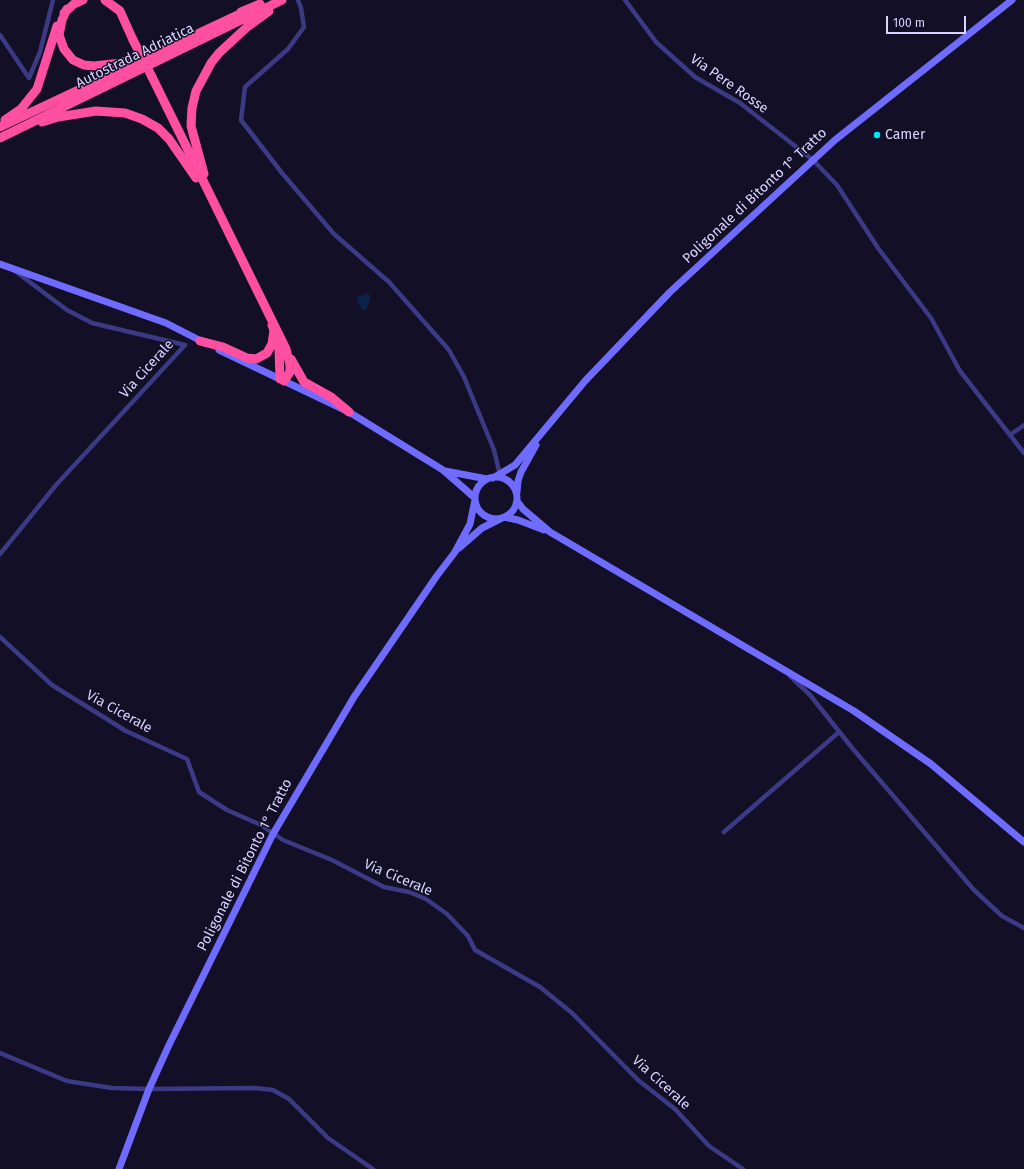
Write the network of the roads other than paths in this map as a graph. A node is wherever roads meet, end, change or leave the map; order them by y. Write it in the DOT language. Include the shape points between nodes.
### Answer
graph roads {
  1 [pos="53,0"];
  2 [pos="83,0"];
  3 [pos="105,0"];
  4 [pos="269,0"];
  5 [pos="283,0"];
  6 [pos="298,0"];
  7 [pos="625,0"];
  8 [pos="1012,0"];
  9 [pos="260,4"];
  10 [pos="67,9"];
  11 [pos="0,35"];
  12 [pos="0,122"];
  13 [pos="0,127"];
  14 [pos="0,139"];
  15 [pos="813,160"];
  16 [pos="209,195"];
  17 [pos="0,264"];
  18 [pos="10,267"];
  19 [pos="270,318"];
  20 [pos="274,330"];
  21 [pos="200,341"];
  22 [pos="289,355"];
  23 [pos="282,380"];
  24 [pos="349,412"];
  25 [pos="1024,425"];
  26 [pos="540,436"];
  27 [pos="1010,436"];
  28 [pos="1024,453"];
  29 [pos="443,470"];
  30 [pos="493,477"];
  31 [pos="517,498"];
  32 [pos="475,499"];
  33 [pos="503,518"];
  34 [pos="550,532"];
  35 [pos="455,552"];
  36 [pos="0,554"];
  37 [pos="0,636"];
  38 [pos="782,668"];
  39 [pos="839,732"];
  40 [pos="724,832"];
  41 [pos="273,834"];
  42 [pos="1024,842"];
  43 [pos="1024,928"];
  44 [pos="0,1053"];
  45 [pos="149,1090"];
  46 [pos="119,1169"];
  47 [pos="373,1169"];
  48 [pos="743,1169"];
  1 -- 11 [label="street" via="40,52 29,78"];
  2 -- 10 [label="highway"];
  3 -- 16 [label="highway, bridge" via="120,11"];
  4 -- 9 [label="highway, Autostrada Adriatica"];
  5 -- 14 [label="highway, Autostrada Adriatica"];
  5 -- 16 [label="highway" via="224,47 211,63 196,91 192,108 192,134"];
  6 -- 30 [label="street" via="304,28 288,49 244,87 241,120 334,234 389,282 449,350 464,377 494,450"];
  7 -- 15 [label="street, Via Pere Rosse" via="656,42 695,77 740,103"];
  8 -- 15 [label="main road, Poligonale di Bitonto 1° Tratto" via="863,117"];
  9 -- 10 [label="highway" via="121,63 100,66 84,65 73,60 64,50 60,42 59,28"];
  9 -- 13 [label="highway, Autostrada Adriatica"];
  10 -- 12 [label="highway" via="58,23 37,89 21,109"];
  14 -- 16 [label="highway" via="58,117 96,112 125,113 150,123 164,134"];
  15 -- 26 [label="main road, Poligonale di Bitonto 1° Tratto" via="670,292 585,381"];
  15 -- 27 [label="street, Via Pere Rosse" via="837,185 878,248 931,318 960,371"];
  16 -- 19 [label="highway"];
  17 -- 18 [label="main road"];
  18 -- 21 [label="main road" via="166,323"];
  18 -- 36 [label="street, Via Cicerale" via="67,310 92,323 185,345 70,469"];
  19 -- 20 [label="highway"];
  19 -- 22 [label="highway"];
  20 -- 21 [label="highway" via="270,349 256,359"];
  20 -- 23 [label="highway"];
  21 -- 23 [label="main road"];
  22 -- 23 [label="highway" via="290,372"];
  22 -- 24 [label="highway" via="304,382 331,397"];
  23 -- 24 [label="main road"];
  24 -- 29 [label="main road"];
  25 -- 27 [label="street"];
  26 -- 30 [label="main road" via="516,465"];
  26 -- 31 [label="main road" via="521,472"];
  27 -- 28 [label="street, Via Pere Rosse"];
  29 -- 30 [label="main road" via="472,477"];
  29 -- 32 [label="main road"];
  30 -- 31 [label="main road" via="505,479 510,483"];
  30 -- 32 [label="main road" via="478,487"];
  31 -- 33 [label="main road" via="513,510"];
  31 -- 34 [label="main road" via="523,510"];
  32 -- 33 [label="main road" via="482,514 491,519"];
  32 -- 35 [label="main road" via="470,524"];
  33 -- 34 [label="main road" via="518,520"];
  33 -- 35 [label="main road" via="482,528"];
  34 -- 38 [label="main road"];
  35 -- 41 [label="main road, Poligonale di Bitonto 1° Tratto" via="354,696"];
  37 -- 41 [label="street, Via Cicerale" via="52,685 126,731 188,758 199,792"];
  38 -- 39 [label="street" via="810,695"];
  38 -- 42 [label="main road" via="901,742 971,796"];
  39 -- 40 [label="street"];
  39 -- 43 [label="street" via="974,890 1002,916"];
  41 -- 45 [label="main road, Poligonale di Bitonto 1° Tratto" via="169,1044"];
  41 -- 48 [label="street, Via Cicerale" via="384,887 426,899 447,914 468,936 475,950 540,987 589,1030 638,1080 675,1109 709,1146"];
  44 -- 45 [label="street" via="67,1081 112,1088"];
  45 -- 46 [label="main road, Poligonale di Bitonto 1° Tratto"];
  45 -- 47 [label="street" via="273,1090 289,1098 328,1138"];
}
